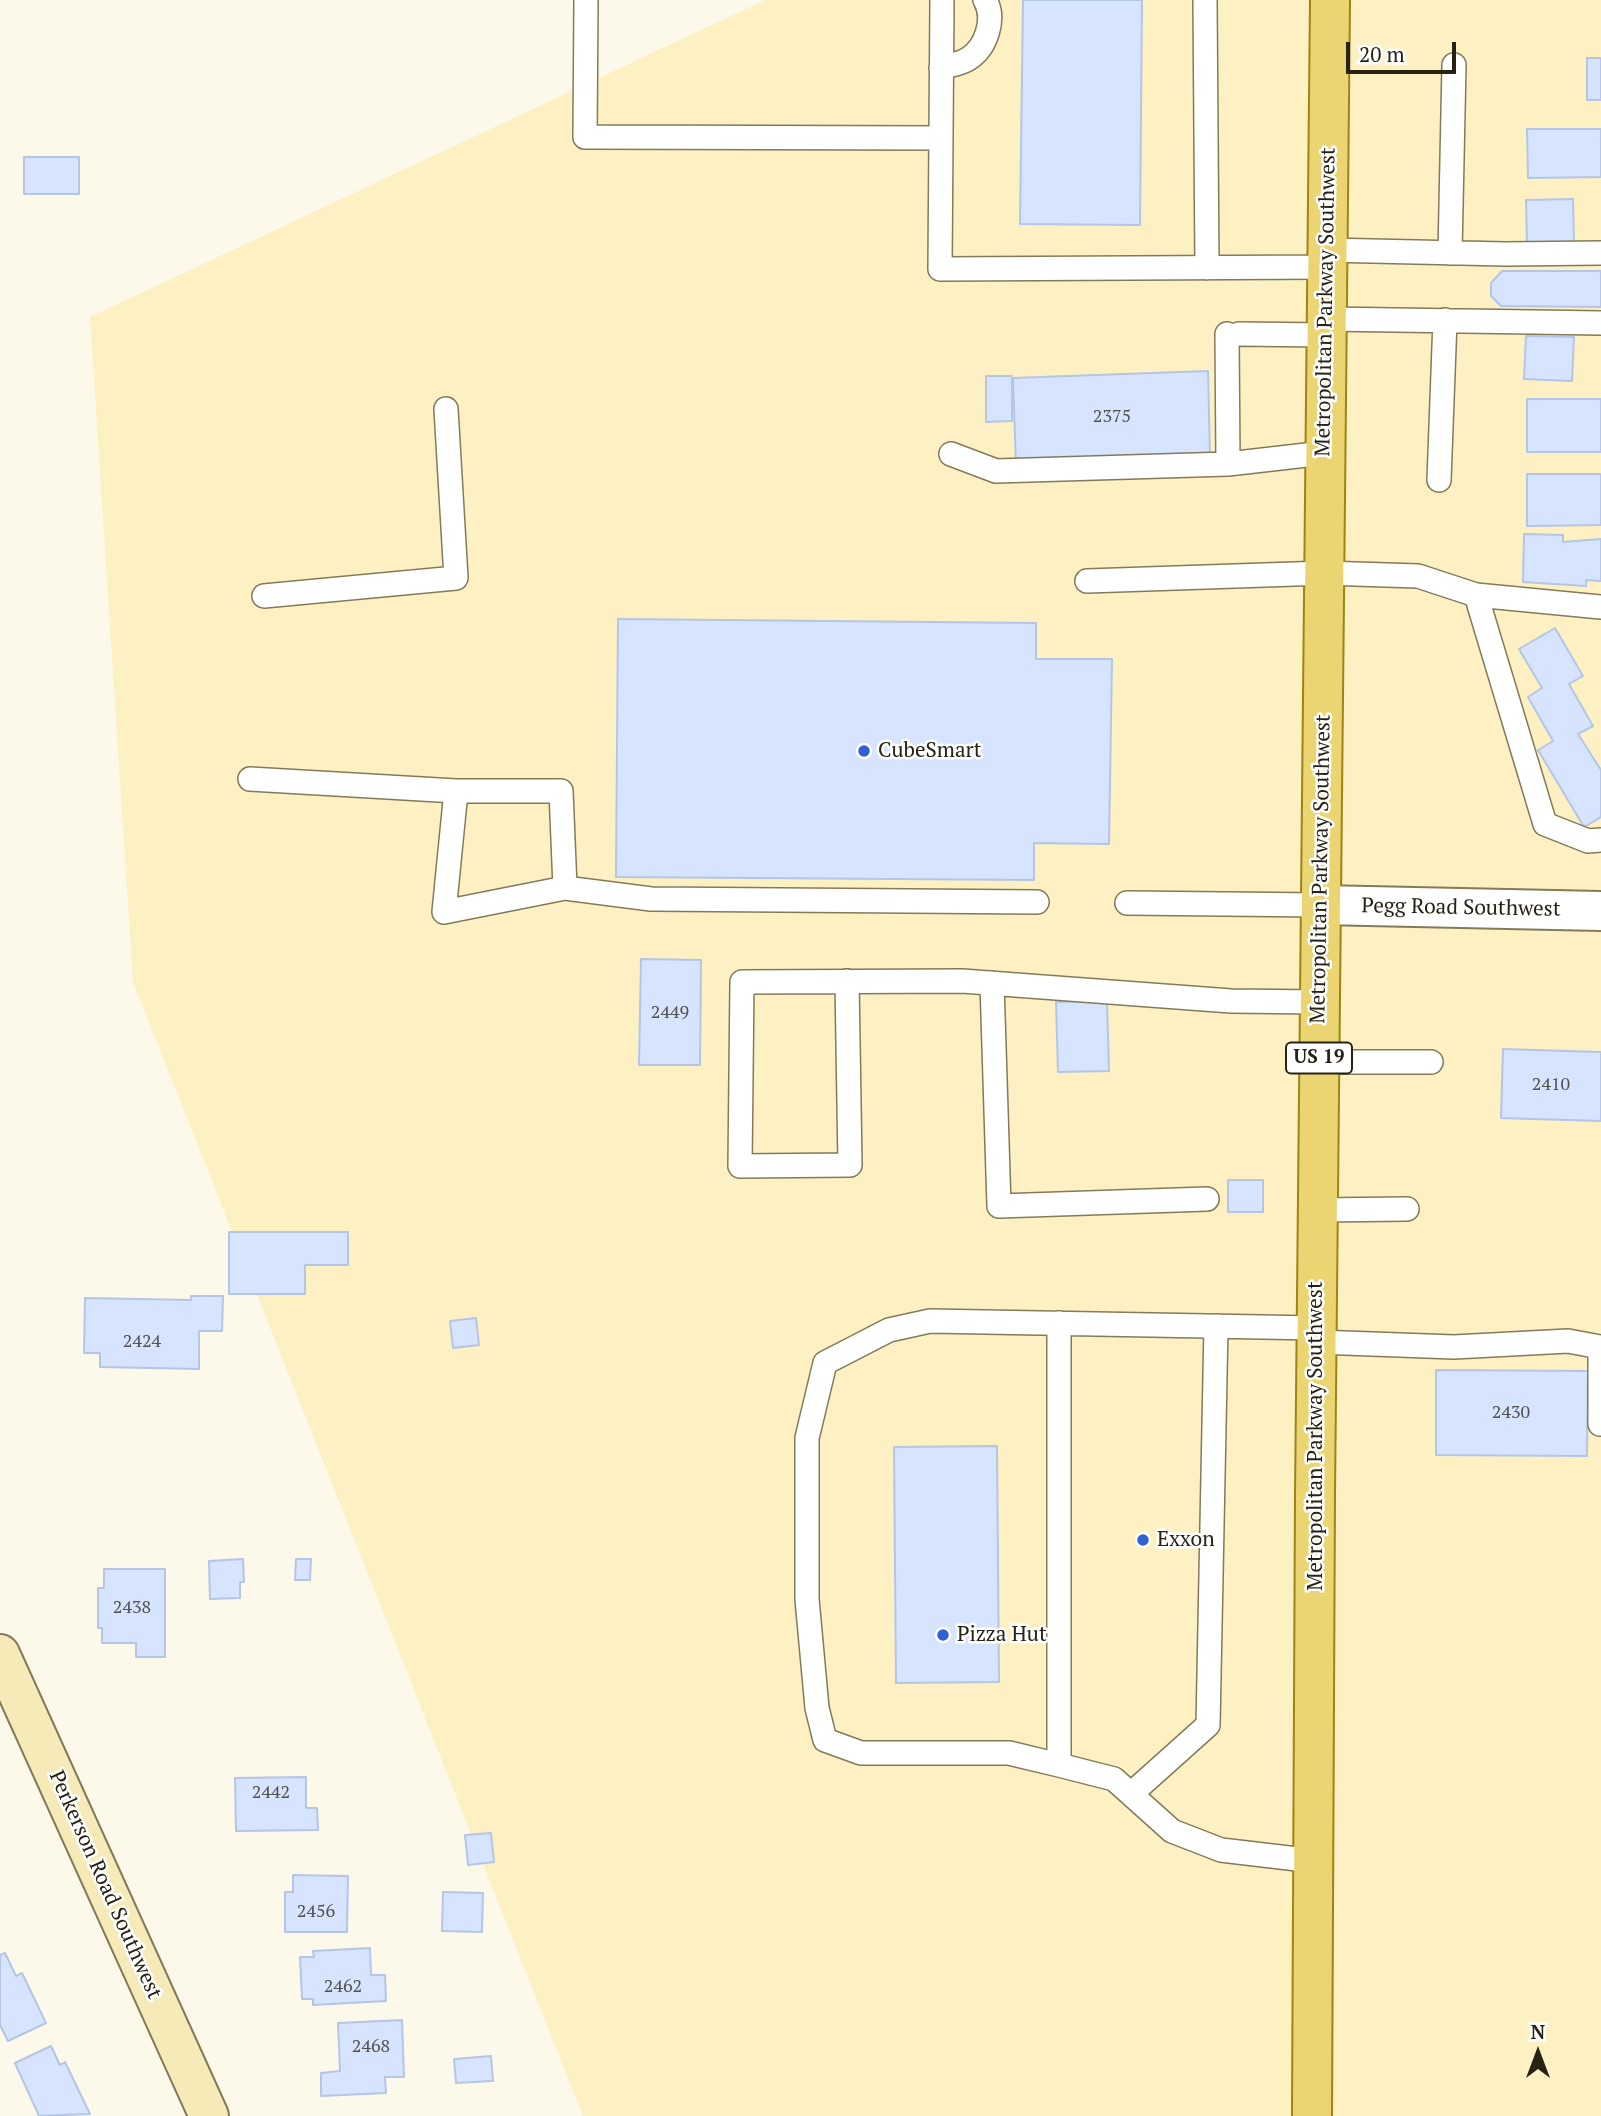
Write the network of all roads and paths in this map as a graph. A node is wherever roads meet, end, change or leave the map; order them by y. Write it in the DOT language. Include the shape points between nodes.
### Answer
graph roads {
  1 [pos="586,0"];
  2 [pos="942,0"];
  3 [pos="985,0"];
  4 [pos="1205,0"];
  5 [pos="1329,0"];
  6 [pos="1454,65"];
  7 [pos="941,68"];
  8 [pos="940,138"];
  9 [pos="1450,253"];
  10 [pos="1601,253"];
  11 [pos="1327,259"];
  12 [pos="1207,268"];
  13 [pos="1445,320"];
  14 [pos="1601,323"];
  15 [pos="1326,327"];
  16 [pos="446,409"];
  17 [pos="1324,453"];
  18 [pos="951,454"];
  19 [pos="1228,464"];
  20 [pos="1439,480"];
  21 [pos="1324,573"];
  22 [pos="1087,581"];
  23 [pos="1476,595"];
  24 [pos="264,596"];
  25 [pos="1601,607"];
  26 [pos="250,779"];
  27 [pos="456,791"];
  28 [pos="1601,840"];
  29 [pos="565,888"];
  30 [pos="1037,902"];
  31 [pos="1127,903"];
  32 [pos="1321,905"];
  33 [pos="1601,911"];
  34 [pos="847,981"];
  35 [pos="992,983"];
  36 [pos="1320,1002"];
  37 [pos="1319,1062"];
  38 [pos="1431,1062"];
  39 [pos="1207,1199"];
  40 [pos="1407,1209"];
  41 [pos="1318,1210"];
  42 [pos="1059,1323"];
  43 [pos="1216,1326"];
  44 [pos="1317,1335"];
  45 [pos="1600,1424"];
  46 [pos="0,1654"];
  47 [pos="1059,1765"];
  48 [pos="1131,1794"];
  49 [pos="1314,1861"];
  50 [pos="209,2116"];
  51 [pos="1312,2116"];
  1 -- 8 [label="lane" via="585,137"];
  2 -- 7 [label="lane"];
  3 -- 7 [label="lane" via="990,24 980,50 967,60"];
  4 -- 12 [label="lane"];
  5 -- 11 [label="main road, Metropolitan Parkway Southwest / US 19"];
  6 -- 9 [label="lane"];
  7 -- 8 [label="lane"];
  8 -- 12 [label="lane" via="940,269"];
  9 -- 10 [label="lane"];
  9 -- 11 [label="lane"];
  11 -- 12 [label="lane"];
  11 -- 15 [label="main road, Metropolitan Parkway Southwest / US 19"];
  13 -- 14 [label="lane"];
  13 -- 15 [label="lane"];
  13 -- 20 [label="lane"];
  15 -- 17 [label="main road, Metropolitan Parkway Southwest / US 19"];
  15 -- 19 [label="lane" via="1233,334"];
  16 -- 24 [label="lane" via="456,578"];
  17 -- 19 [label="lane"];
  17 -- 21 [label="main road, Metropolitan Parkway Southwest / US 19"];
  18 -- 19 [label="lane" via="996,471"];
  21 -- 22 [label="lane"];
  21 -- 23 [label="lane" via="1418,576"];
  21 -- 32 [label="main road, Metropolitan Parkway Southwest / US 19"];
  23 -- 25 [label="lane"];
  23 -- 28 [label="lane" via="1545,824 1588,841"];
  26 -- 27 [label="lane"];
  27 -- 29 [label="lane" via="561,791"];
  27 -- 29 [label="lane" via="444,912"];
  29 -- 30 [label="lane" via="651,899"];
  31 -- 32 [label="lane"];
  32 -- 33 [label="street, Pegg Road Southwest"];
  32 -- 36 [label="main road, Metropolitan Parkway Southwest / US 19"];
  34 -- 34 [label="lane" via="742,982 740,1166 850,1165"];
  34 -- 35 [label="lane"];
  35 -- 36 [label="lane" via="1231,1002"];
  35 -- 39 [label="lane" via="999,1206"];
  36 -- 37 [label="main road, Metropolitan Parkway Southwest / US 19"];
  37 -- 38 [label="lane"];
  37 -- 41 [label="main road, Metropolitan Parkway Southwest / US 19"];
  40 -- 41 [label="lane"];
  41 -- 44 [label="main road, Metropolitan Parkway Southwest / US 19"];
  42 -- 43 [label="lane"];
  42 -- 47 [label="lane"];
  42 -- 47 [label="lane" via="930,1321 889,1330 825,1363 807,1438 807,1599 817,1708 825,1740 860,1753 1009,1753"];
  43 -- 44 [label="lane"];
  43 -- 48 [label="lane" via="1208,1725"];
  44 -- 45 [label="lane" via="1454,1347 1568,1341 1600,1347"];
  44 -- 49 [label="main road, Metropolitan Parkway Southwest / US 19"];
  46 -- 50 [label="street, Perkerson Road Southwest"];
  47 -- 48 [label="lane" via="1114,1779"];
  48 -- 49 [label="lane" via="1172,1831 1221,1850"];
  49 -- 51 [label="main road, Metropolitan Parkway Southwest / US 19"];
}
